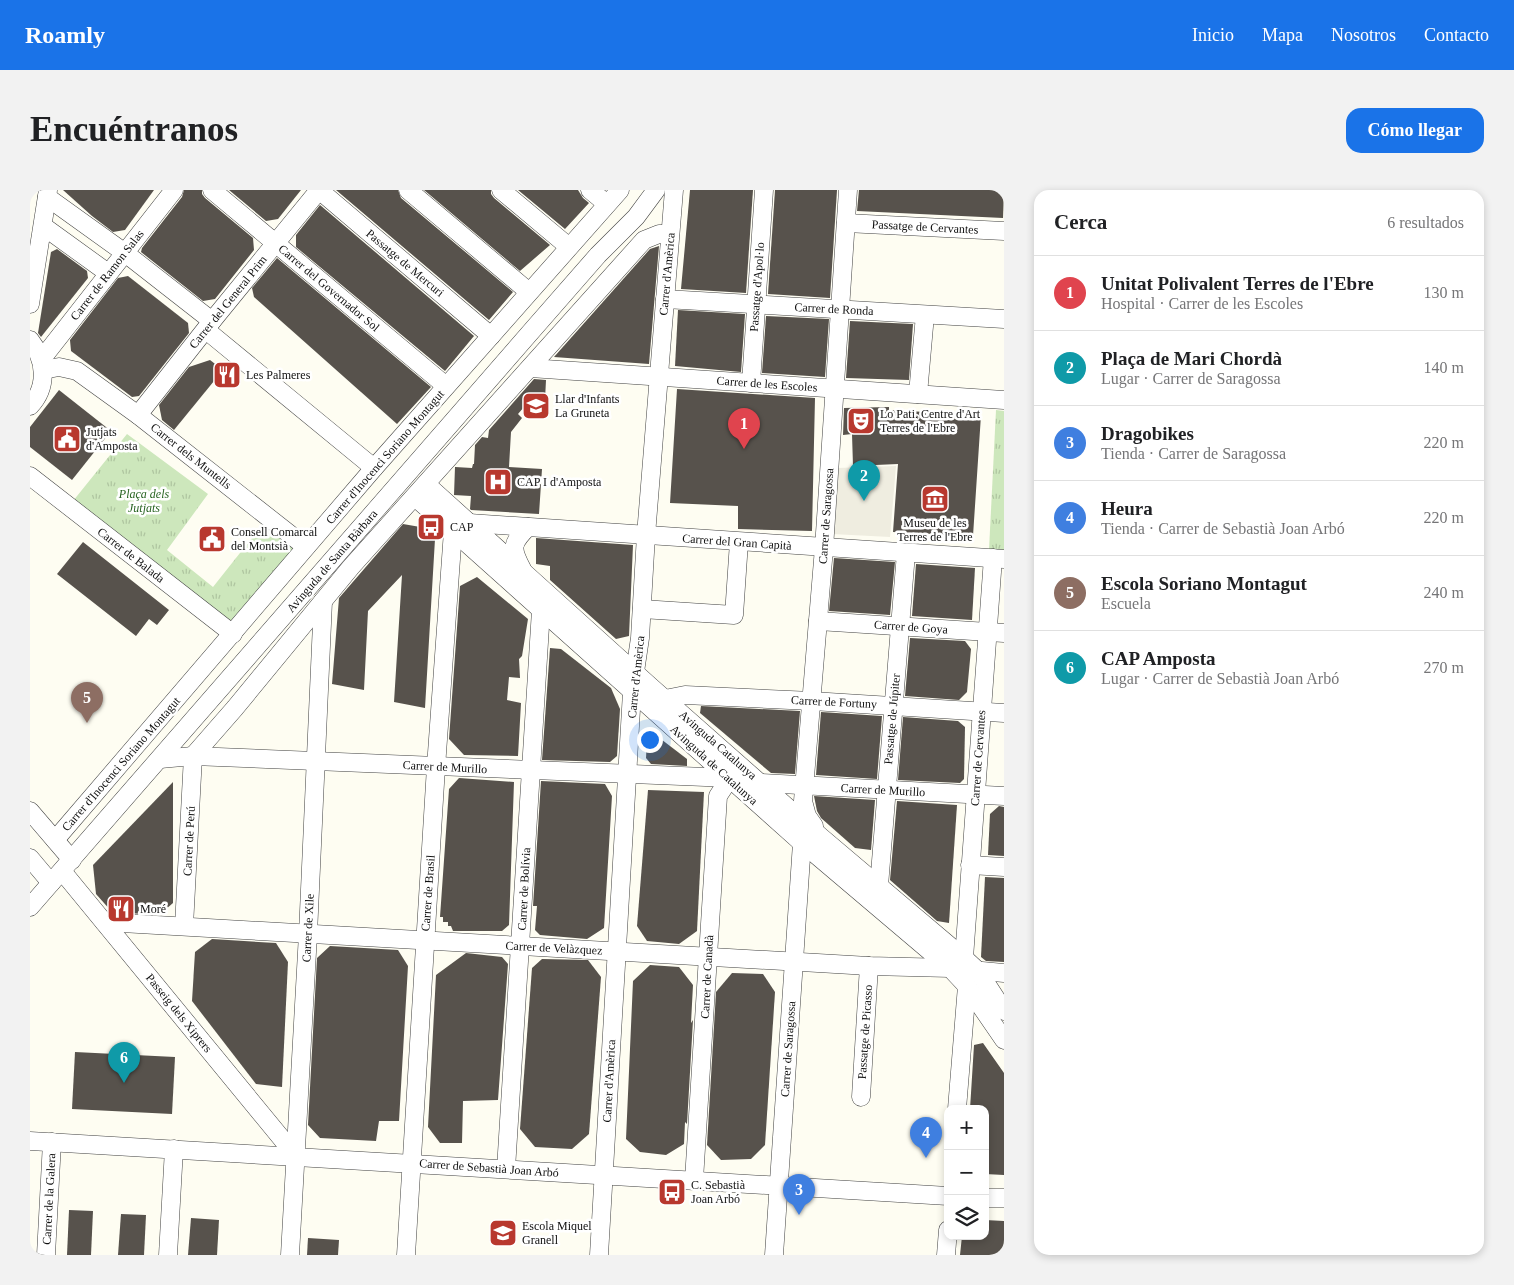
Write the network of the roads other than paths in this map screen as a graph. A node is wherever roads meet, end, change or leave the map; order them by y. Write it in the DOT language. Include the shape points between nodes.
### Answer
graph roads {
  1 [pos="174,190"];
  2 [pos="212,190"];
  3 [pos="319,190"];
  4 [pos="408,190"];
  5 [pos="502,190"];
  6 [pos="590,190"];
  7 [pos="620,190"];
  8 [pos="656,190"];
  9 [pos="669,190"];
  10 [pos="674,190"];
  11 [pos="764,190"];
  12 [pos="848,190"];
  13 [pos="48,194"];
  14 [pos="607,204"];
  15 [pos="636,217"];
  16 [pos="846,223"];
  17 [pos="43,226"];
  18 [pos="1004,231"];
  19 [pos="670,234"];
  20 [pos="276,243"];
  21 [pos="569,247"];
  22 [pos="125,253"];
  23 [pos="108,273"];
  24 [pos="529,292"];
  25 [pos="665,299"];
  26 [pos="30,304"];
  27 [pos="756,305"];
  28 [pos="841,310"];
  29 [pos="925,315"];
  30 [pos="1004,319"];
  31 [pos="209,325"];
  32 [pos="491,336"];
  33 [pos="30,340"];
  34 [pos="42,365"];
  35 [pos="530,368"];
  36 [pos="659,377"];
  37 [pos="751,383"];
  38 [pos="446,386"];
  39 [pos="834,389"];
  40 [pos="918,394"];
  41 [pos="1004,400"];
  42 [pos="30,406"];
  43 [pos="138,415"];
  44 [pos="374,468"];
  45 [pos="30,476"];
  46 [pos="420,490"];
  47 [pos="469,523"];
  48 [pos="528,527"];
  49 [pos="453,531"];
  50 [pos="646,535"];
  51 [pos="739,542"];
  52 [pos="306,547"];
  53 [pos="824,548"];
  54 [pos="906,553"];
  55 [pos="999,559"];
  56 [pos="522,571"];
  57 [pos="323,601"];
  58 [pos="642,609"];
  59 [pos="540,610"];
  60 [pos="818,621"];
  61 [pos="900,626"];
  62 [pos="996,632"];
  63 [pos="233,634"];
  64 [pos="636,672"];
  65 [pos="632,692"];
  66 [pos="665,699"];
  67 [pos="812,701"];
  68 [pos="893,706"];
  69 [pos="982,712"];
  70 [pos="1004,713"];
  71 [pos="140,742"];
  72 [pos="193,756"];
  73 [pos="160,759"];
  74 [pos="316,761"];
  75 [pos="436,767"];
  76 [pos="531,771"];
  77 [pos="628,775"];
  78 [pos="730,778"];
  79 [pos="762,783"];
  80 [pos="805,786"];
  81 [pos="887,790"];
  82 [pos="976,795"];
  83 [pos="1004,796"];
  84 [pos="30,811"];
  85 [pos="821,837"];
  86 [pos="55,840"];
  87 [pos="802,844"];
  88 [pos="30,858"];
  89 [pos="970,865"];
  90 [pos="1004,867"];
  91 [pos="62,871"];
  92 [pos="879,886"];
  93 [pos="30,907"];
  94 [pos="104,922"];
  95 [pos="184,926"];
  96 [pos="308,934"];
  97 [pos="426,941"];
  98 [pos="521,946"];
  99 [pos="617,952"];
  100 [pos="708,957"];
  101 [pos="795,962"];
  102 [pos="957,963"];
  103 [pos="869,966"];
  104 [pos="978,972"];
  105 [pos="1004,973"];
  106 [pos="967,986"];
  107 [pos="1004,1010"];
  108 [pos="1004,1040"];
  109 [pos="861,1097"];
  110 [pos="957,1105"];
  111 [pos="30,1141"];
  112 [pos="52,1142"];
  113 [pos="174,1149"];
  114 [pos="296,1156"];
  115 [pos="412,1163"];
  116 [pos="506,1169"];
  117 [pos="604,1175"];
  118 [pos="694,1180"];
  119 [pos="778,1186"];
  120 [pos="944,1196"];
  121 [pos="989,1198"];
  122 [pos="1004,1198"];
  123 [pos="947,1240"];
  124 [pos="46,1255"];
  125 [pos="168,1255"];
  126 [pos="290,1255"];
  127 [pos="406,1255"];
  128 [pos="599,1255"];
  129 [pos="774,1255"];
  130 [pos="946,1255"];
  1 -- 22 [label="street, Carrer de Ramon Salas"];
  2 -- 20 [label="street, Carrer del Governador Sol"];
  3 -- 20 [label="street, Carrer del General Prim"];
  3 -- 32 [label="street, Passatge de Mercuri"];
  4 -- 24 [label="street"];
  5 -- 21 [label="street"];
  6 -- 14 [label="street"];
  7 -- 14 [label="street, Carrer d'Inocenci Soriano Montagut"];
  8 -- 15 [label="street, Avinguda de Santa Bàrbara"];
  9 -- 15 [label="street, Avinguda de Santa Bàrbara" via="665,197"];
  10 -- 19 [label="street, Carrer d'Amèrica"];
  11 -- 27 [label="street, Passatge d'Apol·lo"];
  12 -- 16 [label="street, Carrer de Saragossa"];
  13 -- 17 [label="street"];
  13 -- 22 [label="street"];
  14 -- 21 [label="street, Carrer d'Inocenci Soriano Montagut"];
  15 -- 73 [label="street, Avinguda de Santa Bàrbara" via="592,262"];
  16 -- 18 [label="street, Passatge de Cervantes"];
  16 -- 28 [label="street, Carrer de Saragossa"];
  17 -- 23 [label="street"];
  17 -- 26 [label="street"];
  19 -- 25 [label="street, Carrer d'Amèrica"];
  19 -- 35 [label="street, Avinguda de Santa Bàrbara" via="644,240"];
  20 -- 31 [label="street, Carrer del General Prim"];
  20 -- 38 [label="street, Carrer del Governador Sol"];
  21 -- 24 [label="street, Carrer d'Inocenci Soriano Montagut"];
  22 -- 23 [label="street, Carrer de Ramon Salas"];
  22 -- 31 [label="street"];
  23 -- 34 [label="street, Carrer de Ramon Salas"];
  24 -- 32 [label="street, Carrer d'Inocenci Soriano Montagut"];
  25 -- 27 [label="street, Carrer de Ronda"];
  25 -- 36 [label="street, Carrer d'Amèrica"];
  27 -- 28 [label="street, Carrer de Ronda"];
  27 -- 37 [label="street, Passatge d'Apol·lo"];
  28 -- 29 [label="street, Carrer de Ronda"];
  28 -- 39 [label="street, Carrer de Saragossa"];
  29 -- 30 [label="street, Carrer de Ronda"];
  29 -- 40 [label="street"];
  31 -- 43 [label="street, Carrer del General Prim"];
  31 -- 44 [label="street"];
  32 -- 38 [label="street, Carrer d'Inocenci Soriano Montagut"];
  33 -- 34 [label="street"];
  34 -- 42 [label="street" via="41,388"];
  34 -- 43 [label="street, Carrer dels Muntells" via="77,371"];
  35 -- 36 [label="street, Carrer de les Escoles"];
  35 -- 46 [label="street, Avinguda de Santa Bàrbara"];
  36 -- 37 [label="street, Carrer de les Escoles"];
  36 -- 50 [label="street, Carrer d'Amèrica"];
  37 -- 39 [label="street, Carrer de les Escoles"];
  38 -- 44 [label="street, Carrer d'Inocenci Soriano Montagut"];
  39 -- 40 [label="street, Carrer de les Escoles"];
  39 -- 53 [label="street, Carrer de Saragossa"];
  40 -- 41 [label="street, Carrer de les Escoles"];
  43 -- 52 [label="street, Carrer dels Muntells"];
  44 -- 52 [label="street, Carrer d'Inocenci Soriano Montagut"];
  45 -- 63 [label="street, Carrer de Balada"];
  46 -- 47 [label="street, Avinguda Catalunya"];
  46 -- 49 [label="street, Avinguda de Catalunya"];
  46 -- 57 [label="street, Avinguda de Santa Bàrbara"];
  47 -- 48 [label="street, Carrer del Gran Capità"];
  47 -- 56 [label="street, Avinguda Catalunya"];
  48 -- 50 [label="street, Carrer del Gran Capità"];
  48 -- 56 [label="street" via="517,538 514,548"];
  49 -- 59 [label="street, Avinguda de Catalunya"];
  49 -- 75 [label="street, Carrer de Brasil"];
  50 -- 51 [label="street, Carrer del Gran Capità"];
  50 -- 58 [label="street, Carrer d'Amèrica"];
  51 -- 53 [label="street, Carrer del Gran Capità"];
  51 -- 58 [label="street" via="734,615"];
  52 -- 63 [label="street, Carrer d'Inocenci Soriano Montagut"];
  53 -- 54 [label="street, Carrer del Gran Capità"];
  53 -- 60 [label="street, Carrer de Saragossa"];
  54 -- 55 [label="street, Carrer del Gran Capità"];
  54 -- 61 [label="street, Passatge de Júpiter"];
  55 -- 62 [label="street, Carrer de Cervantes"];
  56 -- 64 [label="street, Avinguda Catalunya"];
  57 -- 72 [label="street, Avinguda de Santa Bàrbara"];
  57 -- 74 [label="street, Carrer de Xile"];
  58 -- 64 [label="street, Carrer d'Amèrica"];
  59 -- 65 [label="street, Avinguda de Catalunya"];
  59 -- 76 [label="street, Carrer de Bolívia"];
  60 -- 61 [label="street, Carrer de Goya"];
  60 -- 67 [label="street, Carrer de Saragossa"];
  61 -- 62 [label="street, Carrer de Goya"];
  61 -- 68 [label="street, Passatge de Júpiter"];
  62 -- 69 [label="street, Carrer de Cervantes"];
  63 -- 71 [label="street, Carrer d'Inocenci Soriano Montagut"];
  64 -- 65 [label="street, Carrer d'Amèrica"];
  64 -- 66 [label="street, Avinguda Catalunya"];
  65 -- 77 [label="street, Carrer d'Amèrica"];
  65 -- 78 [label="street, Avinguda de Catalunya"];
  66 -- 67 [label="street, Carrer de Fortuny" via="685,695"];
  66 -- 79 [label="street, Avinguda Catalunya"];
  67 -- 68 [label="street, Carrer de Fortuny"];
  67 -- 80 [label="street, Carrer de Saragossa"];
  68 -- 69 [label="street, Carrer de Fortuny"];
  68 -- 81 [label="street, Passatge de Júpiter"];
  69 -- 70 [label="street, Carrer de Fortuny"];
  69 -- 82 [label="street, Carrer de Cervantes"];
  71 -- 73 [label="street"];
  71 -- 86 [label="street, Carrer d'Inocenci Soriano Montagut"];
  72 -- 73 [label="street, Carrer de Murillo"];
  72 -- 74 [label="street, Carrer de Murillo"];
  72 -- 95 [label="street, Carrer de Perú"];
  73 -- 91 [label="street, Avinguda de Santa Bàrbara"];
  74 -- 75 [label="street, Carrer de Murillo"];
  74 -- 96 [label="street, Carrer de Xile"];
  75 -- 76 [label="street, Carrer de Murillo"];
  75 -- 97 [label="street, Carrer de Brasil"];
  76 -- 77 [label="street, Carrer de Murillo"];
  76 -- 98 [label="street, Carrer de Bolívia"];
  77 -- 78 [label="street, Carrer de Murillo"];
  77 -- 99 [label="street, Carrer d'Amèrica"];
  78 -- 87 [label="street, Avinguda de Catalunya"];
  78 -- 100 [label="street, Carrer de Canadà" via="718,796"];
  79 -- 80 [label="street, Carrer de Murillo"];
  79 -- 85 [label="street, Avinguda Catalunya"];
  80 -- 81 [label="street, Carrer de Murillo"];
  80 -- 85 [label="street, Carrer de Saragossa" via="803,801 807,816"];
  81 -- 82 [label="street, Carrer de Murillo"];
  81 -- 92 [label="street, Passatge de Júpiter"];
  82 -- 83 [label="street, Carrer de Murillo"];
  82 -- 89 [label="street, Carrer de Cervantes"];
  84 -- 86 [label="street, Passeig dels Xiprers"];
  85 -- 92 [label="street, Avinguda Catalunya"];
  86 -- 91 [label="street, Passeig dels Xiprers"];
  87 -- 101 [label="street, Carrer de Saragossa"];
  87 -- 102 [label="street, Avinguda de Catalunya"];
  88 -- 91 [label="street, Passeig dels Xiprers"];
  89 -- 90 [label="street"];
  89 -- 102 [label="street, Carrer de Cervantes"];
  91 -- 93 [label="street, Avinguda de Santa Bàrbara"];
  91 -- 94 [label="street, Passeig dels Xiprers"];
  92 -- 102 [label="street, Avinguda Catalunya"];
  94 -- 95 [label="street, Carrer de Velàzquez"];
  94 -- 114 [label="street, Passeig dels Xiprers"];
  95 -- 96 [label="street, Carrer de Velàzquez"];
  96 -- 97 [label="street, Carrer de Velàzquez"];
  96 -- 114 [label="street, Carrer de Xile"];
  97 -- 98 [label="street, Carrer de Velàzquez"];
  97 -- 115 [label="street, Carrer de Brasil"];
  98 -- 99 [label="street, Carrer de Velàzquez"];
  98 -- 116 [label="street, Carrer de Bolívia"];
  99 -- 100 [label="street, Carrer de Velàzquez"];
  99 -- 117 [label="street, Carrer d'Amèrica"];
  100 -- 101 [label="street, Carrer de Velàzquez"];
  100 -- 118 [label="street, Carrer de Canadà"];
  101 -- 103 [label="street, Carrer de Velàzquez"];
  101 -- 119 [label="street, Carrer de Saragossa"];
  102 -- 103 [label="street, Carrer de Velàzquez"];
  102 -- 104 [label="street, Carrer de Velàzquez"];
  102 -- 106 [label="street, Avinguda de Catalunya"];
  103 -- 109 [label="street, Passatge de Picasso"];
  104 -- 105 [label="street, Carrer de Velàzquez"];
  104 -- 107 [label="street"];
  106 -- 108 [label="street, Avinguda de Catalunya"];
  106 -- 110 [label="street"];
  111 -- 112 [label="street, Carrer de Sebastià Joan Arbó"];
  112 -- 113 [label="street, Carrer de Sebastià Joan Arbó"];
  112 -- 124 [label="street, Carrer de la Galera"];
  113 -- 114 [label="street, Carrer de Sebastià Joan Arbó"];
  113 -- 125 [label="street"];
  114 -- 115 [label="street, Carrer de Sebastià Joan Arbó"];
  114 -- 126 [label="street, Carrer de Xile"];
  115 -- 116 [label="street, Carrer de Sebastià Joan Arbó"];
  115 -- 127 [label="street, Carrer de Brasil"];
  116 -- 117 [label="street, Carrer de Sebastià Joan Arbó"];
  117 -- 118 [label="street, Carrer de Sebastià Joan Arbó"];
  117 -- 128 [label="street, Carrer d'Amèrica"];
  118 -- 119 [label="street, Carrer de Sebastià Joan Arbó"];
  119 -- 120 [label="street, Carrer de Sebastià Joan Arbó"];
  119 -- 129 [label="street, Carrer de Saragossa"];
  121 -- 122 [label="street"];
  123 -- 130 [label="street"];
}
